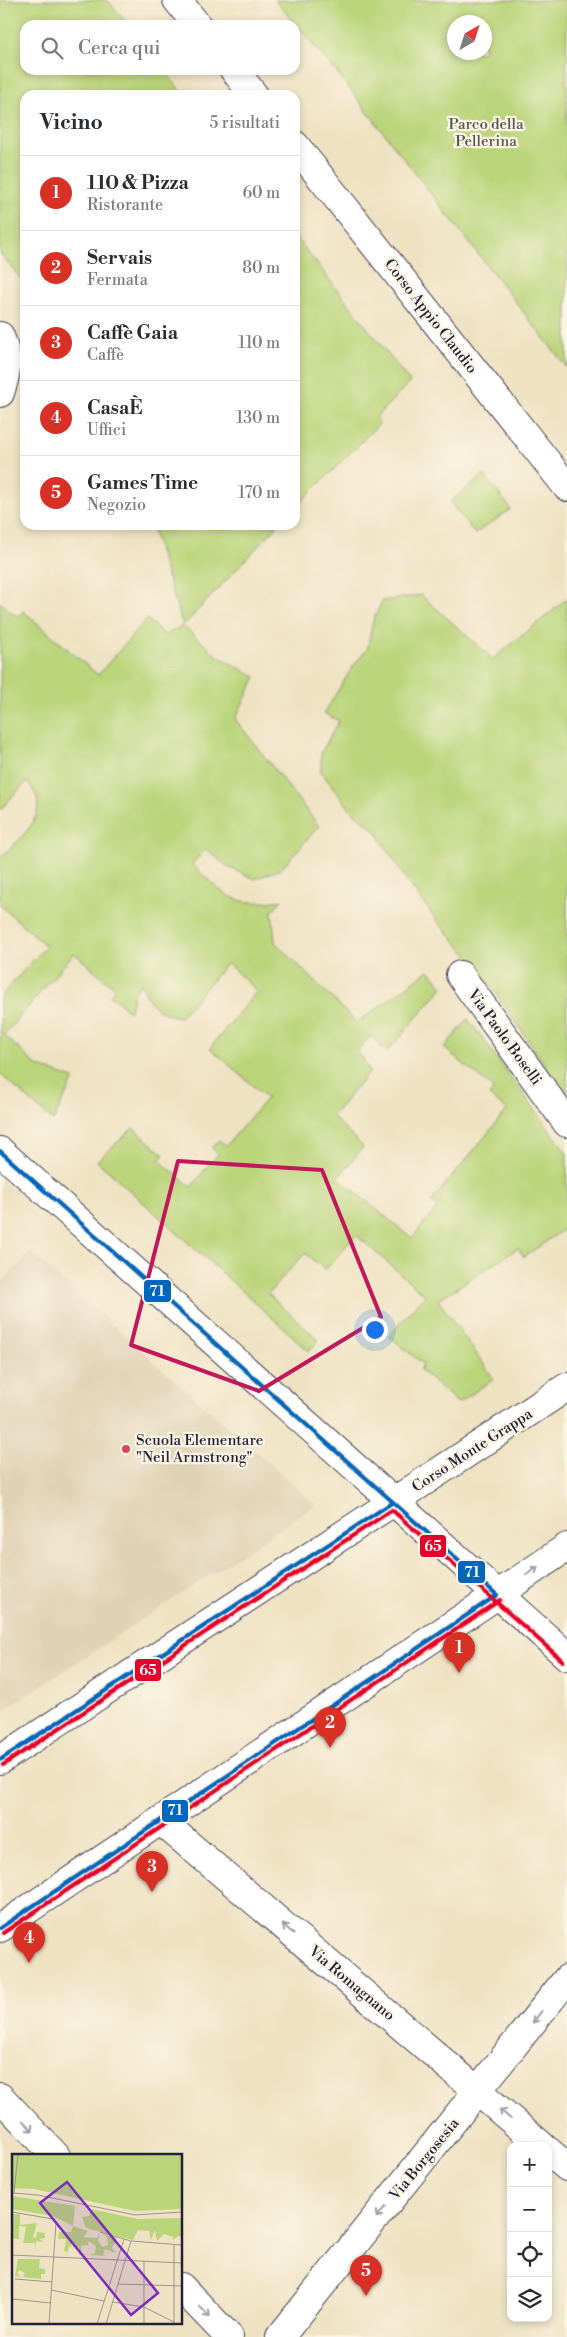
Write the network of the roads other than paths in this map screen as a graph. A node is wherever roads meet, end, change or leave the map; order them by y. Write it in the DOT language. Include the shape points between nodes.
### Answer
graph roads {
  1 [pos="177,0"];
  2 [pos="193,20"];
  3 [pos="238,75"];
  4 [pos="250,90"];
  5 [pos="300,151"];
  6 [pos="0,336"];
  7 [pos="0,394"];
  8 [pos="567,487"];
  9 [pos="460,975"];
  10 [pos="567,1123"];
  11 [pos="0,1151"];
  12 [pos="567,1387"];
  13 [pos="393,1502"];
  14 [pos="567,1547"];
  15 [pos="497,1595"];
  16 [pos="567,1656"];
  17 [pos="0,1760"];
  18 [pos="160,1821"];
  19 [pos="0,1928"];
  20 [pos="567,1979"];
  21 [pos="479,2091"];
  22 [pos="0,2097"];
  23 [pos="537,2142"];
  24 [pos="54,2154"];
  25 [pos="552,2154"];
  26 [pos="567,2167"];
  27 [pos="182,2288"];
  28 [pos="229,2337"];
  29 [pos="280,2337"];
  1 -- 2 [label="street"];
  3 -- 4 [label="street"];
  5 -- 8 [label="street, Corso Appio Claudio"];
  6 -- 7 [label="street" via="8,370"];
  9 -- 10 [label="street, Via Paolo Boselli"];
  11 -- 13 [label="street"];
  12 -- 13 [label="street, Corso Monte Grappa"];
  13 -- 15 [label="street"];
  13 -- 17 [label="street, Corso Monte Grappa"];
  15 -- 14 [label="street, one-way"];
  15 -- 16 [label="street"];
  15 -- 18 [label="street"];
  18 -- 19 [label="street"];
  21 -- 18 [label="street, Via Romagnano, one-way"];
  20 -- 21 [label="street, Via Borgosesia, one-way"];
  23 -- 21 [label="street, Via Romagnano, one-way"];
  21 -- 29 [label="street, Via Borgosesia, one-way"];
  22 -- 24 [label="street, one-way"];
  25 -- 26 [label="street"];
  27 -- 28 [label="street, one-way"];
}
